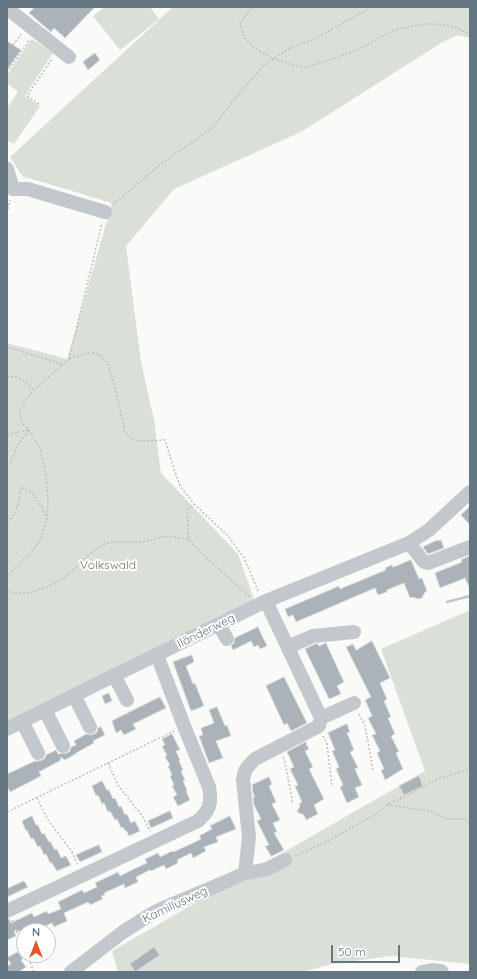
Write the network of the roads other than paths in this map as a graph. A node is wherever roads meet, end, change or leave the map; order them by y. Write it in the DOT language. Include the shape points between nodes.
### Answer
graph roads {
  1 [pos="7,9"];
  2 [pos="64,53"];
  3 [pos="7,170"];
  4 [pos="105,212"];
  5 [pos="470,492"];
  6 [pos="409,543"];
  7 [pos="470,547"];
  8 [pos="263,603"];
  9 [pos="219,624"];
  10 [pos="354,632"];
  11 [pos="226,639"];
  12 [pos="288,647"];
  13 [pos="157,655"];
  14 [pos="114,675"];
  15 [pos="74,695"];
  16 [pos="127,700"];
  17 [pos="354,703"];
  18 [pos="49,708"];
  19 [pos="22,721"];
  20 [pos="320,722"];
  21 [pos="90,727"];
  22 [pos="7,729"];
  23 [pos="66,743"];
  24 [pos="38,753"];
  25 [pos="285,860"];
  26 [pos="245,872"];
  27 [pos="7,910"];
  28 [pos="71,972"];
  29 [pos="422,972"];
  30 [pos="442,972"];
  1 -- 2 [label="street" via="29,32"];
  3 -- 4 [label="street" via="13,189 28,189"];
  5 -- 6 [label="street, Iländerweg" via="430,530"];
  6 -- 7 [label="street" via="424,562 428,563"];
  6 -- 8 [label="street, Iländerweg"];
  8 -- 9 [label="street, Iländerweg"];
  8 -- 12 [label="street"];
  9 -- 11 [label="street"];
  9 -- 13 [label="street, Iländerweg"];
  10 -- 12 [label="street" via="313,636"];
  12 -- 20 [label="street"];
  13 -- 14 [label="street, Iländerweg"];
  13 -- 27 [label="street" via="209,787 210,805 207,813 198,821"];
  14 -- 15 [label="street, Iländerweg"];
  14 -- 16 [label="street"];
  15 -- 18 [label="street, Iländerweg"];
  15 -- 21 [label="street"];
  17 -- 20 [label="street"];
  18 -- 19 [label="street, Iländerweg"];
  18 -- 23 [label="street"];
  19 -- 22 [label="street, Iländerweg"];
  19 -- 24 [label="street"];
  20 -- 26 [label="street" via="279,748 255,759 243,773 249,837"];
  25 -- 26 [label="street, Kamillusweg" via="266,869"];
  26 -- 28 [label="street, Kamillusweg" via="148,916"];
  29 -- 30 [label="street"];
}
